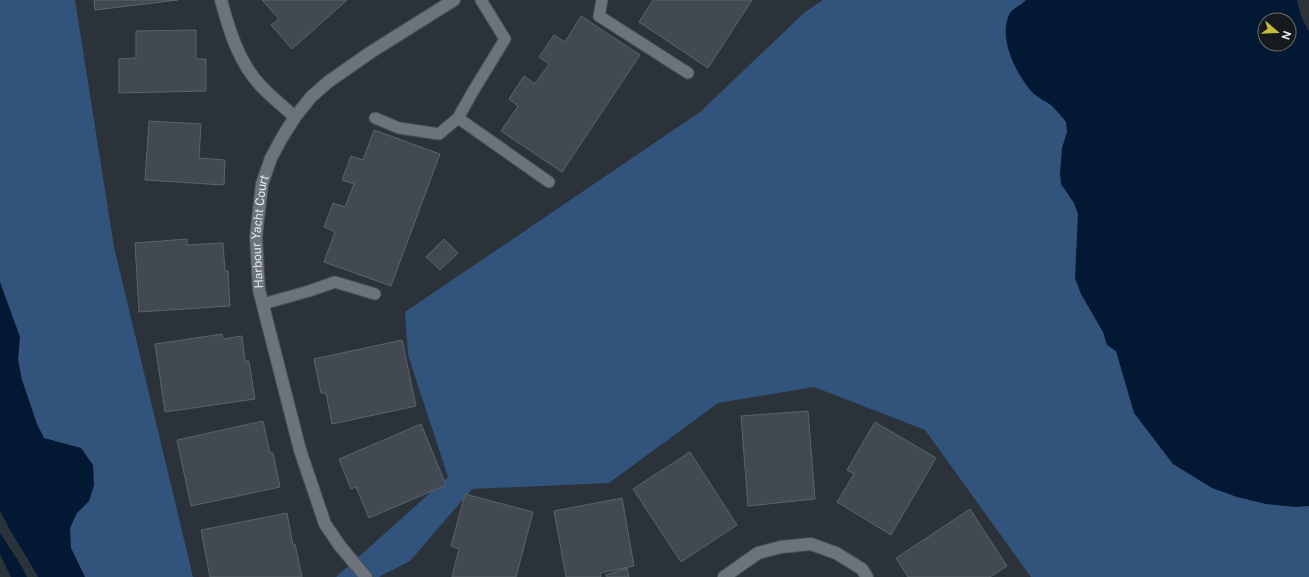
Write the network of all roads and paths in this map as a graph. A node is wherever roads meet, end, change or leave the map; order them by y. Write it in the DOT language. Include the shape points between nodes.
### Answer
graph roads {
  1 [pos="221,0"];
  2 [pos="454,0"];
  3 [pos="481,0"];
  4 [pos="602,0"];
  5 [pos="688,73"];
  6 [pos="295,117"];
  7 [pos="374,118"];
  8 [pos="458,118"];
  9 [pos="549,182"];
  10 [pos="375,294"];
  11 [pos="263,304"];
  12 [pos="366,577"];
  13 [pos="724,577"];
  14 [pos="867,577"];
  1 -- 6 [label="street" via="230,31 245,63 260,85"];
  2 -- 6 [label="street, Harbour Yacht Court" via="328,82 311,97"];
  3 -- 8 [label="lane" via="505,39"];
  4 -- 5 [label="lane" via="599,16"];
  6 -- 11 [label="street, Harbour Yacht Court" via="271,158 262,184 256,237 258,290"];
  7 -- 8 [label="lane" via="399,128 439,134"];
  8 -- 9 [label="lane"];
  10 -- 11 [label="lane" via="334,282"];
  11 -- 12 [label="street, Harbour Yacht Court" via="300,450 325,524"];
  13 -- 14 [label="street" via="758,553 781,546 811,544 836,553 862,569"];
}
